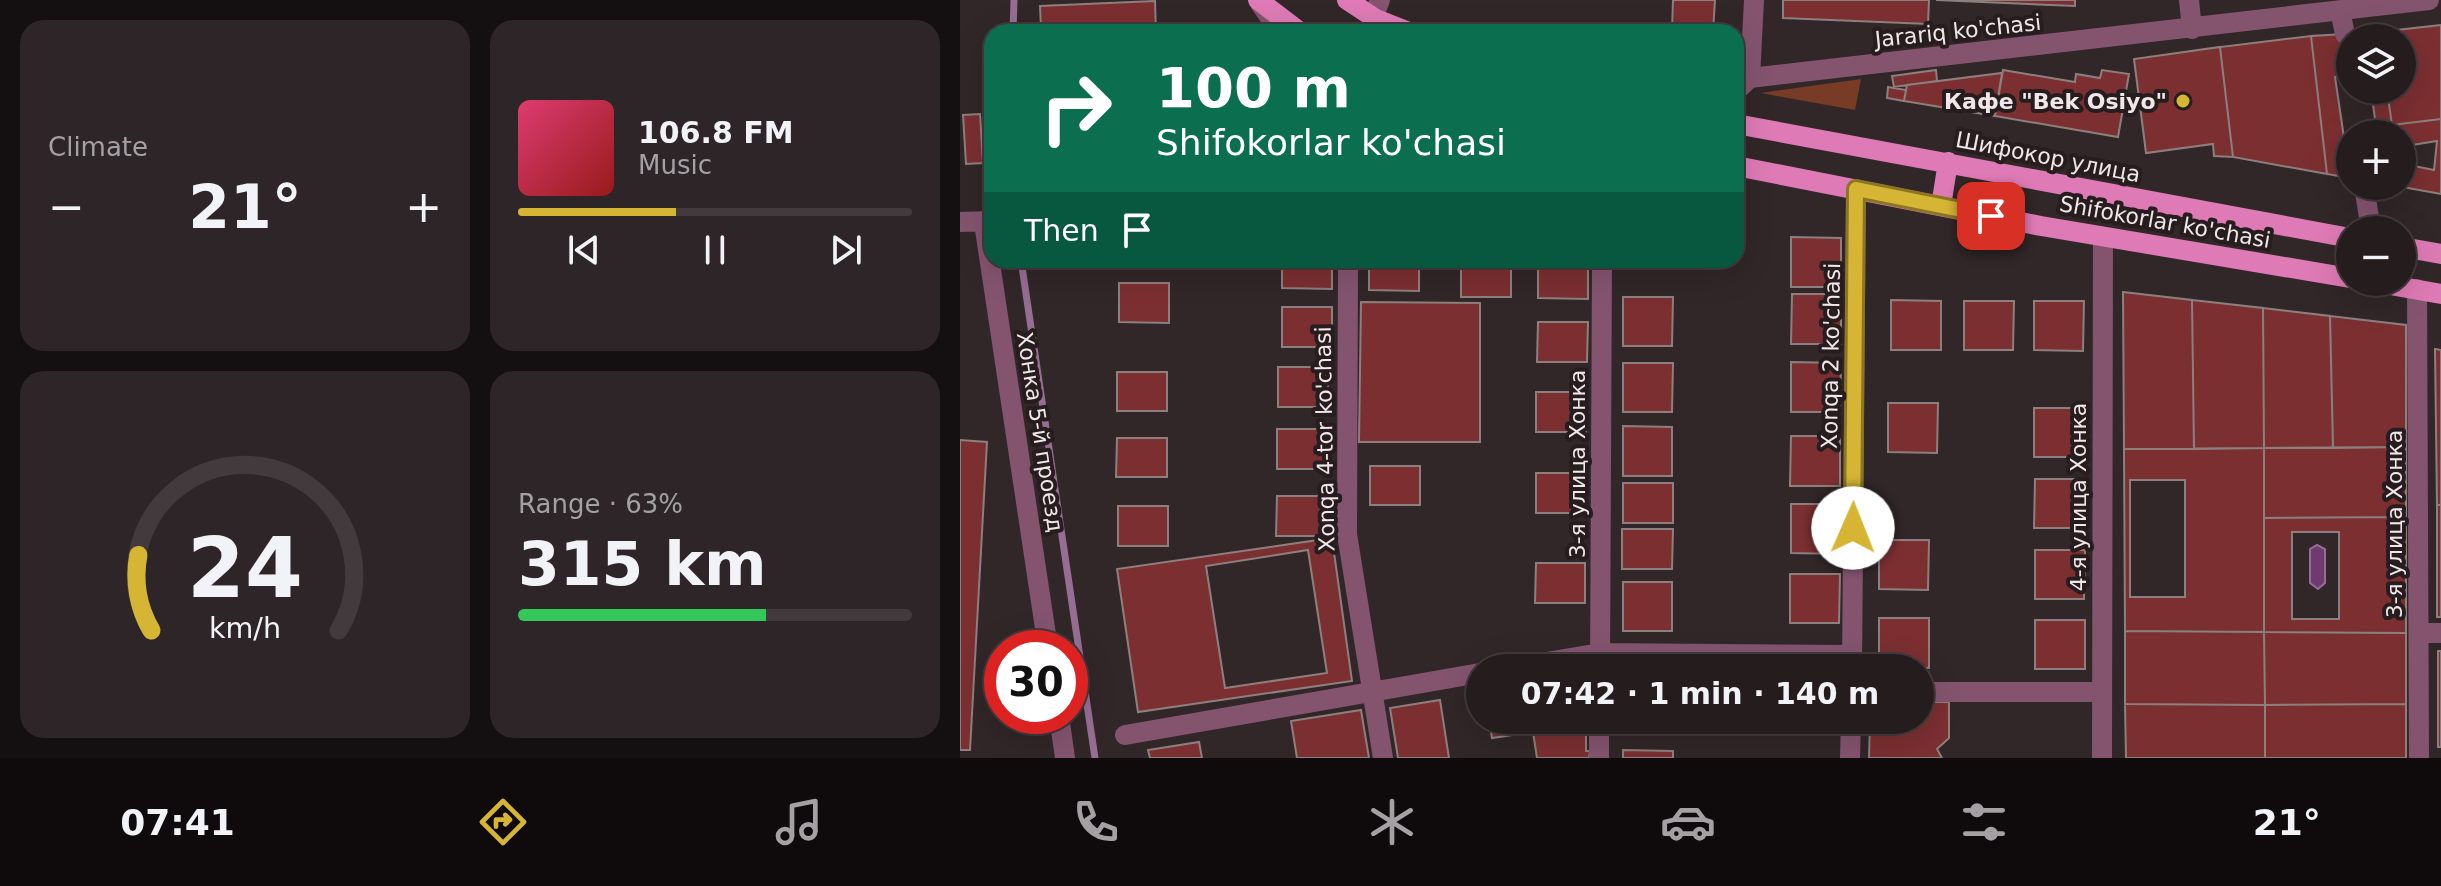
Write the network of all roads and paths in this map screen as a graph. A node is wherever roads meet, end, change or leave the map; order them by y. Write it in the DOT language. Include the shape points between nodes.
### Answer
graph roads {
  1 [pos="1258,0"];
  2 [pos="1347,0"];
  3 [pos="1754,0"];
  4 [pos="2189,0"];
  5 [pos="2429,0"];
  6 [pos="1377,9"];
  7 [pos="2340,11"];
  8 [pos="1274,24"];
  9 [pos="1290,24"];
  10 [pos="1398,24"];
  11 [pos="2343,24"];
  12 [pos="2192,29"];
  13 [pos="1744,77"];
  14 [pos="1744,85"];
  15 [pos="1744,125"];
  16 [pos="1948,162"];
  17 [pos="1744,168"];
  18 [pos="1856,189"];
  19 [pos="1941,206"];
  20 [pos="960,222"];
  21 [pos="984,222"];
  22 [pos="2336,235"];
  23 [pos="2103,237"];
  24 [pos="2416,250"];
  25 [pos="2441,254"];
  26 [pos="994,268"];
  27 [pos="1348,268"];
  28 [pos="1602,268"];
  29 [pos="2336,276"];
  30 [pos="2417,289"];
  31 [pos="2441,294"];
  32 [pos="1045,630"];
  33 [pos="2419,633"];
  34 [pos="2441,633"];
  35 [pos="1600,654"];
  36 [pos="1852,654"];
  37 [pos="1466,675"];
  38 [pos="1372,692"];
  39 [pos="1934,692"];
  40 [pos="2102,692"];
  41 [pos="1062,734"];
  42 [pos="1599,734"];
  43 [pos="1851,734"];
  44 [pos="1125,735"];
  45 [pos="1065,758"];
  46 [pos="1383,758"];
  47 [pos="1599,758"];
  48 [pos="1850,758"];
  49 [pos="2102,758"];
  50 [pos="2419,758"];
  1 -- 8 [label="street"];
  1 -- 9 [label="main road"];
  2 -- 6 [label="main road"];
  3 -- 13 [label="street"];
  4 -- 12 [label="street"];
  5 -- 7 [label="street, Jarariq ko'chasi"];
  6 -- 10 [label="main road"];
  7 -- 11 [label="street"];
  7 -- 12 [label="street, Jarariq ko'chasi"];
  12 -- 14 [label="street, Jarariq ko'chasi"];
  15 -- 16 [label="main road, Шифокор улица"];
  16 -- 19 [label="main road"];
  16 -- 22 [label="main road, Шифокор улица"];
  17 -- 18 [label="main road, Shifokorlar ko'chasi"];
  18 -- 19 [label="main road, Shifokorlar ko'chasi"];
  18 -- 36 [label="street, Xonqa 2 ko'chasi"];
  19 -- 23 [label="main road, Shifokorlar ko'chasi"];
  20 -- 21 [label="street"];
  23 -- 29 [label="main road, Shifokorlar ko'chasi"];
  23 -- 40 [label="street, 4-я улица Хонка"];
  24 -- 25 [label="main road"];
  26 -- 32 [label="street, Хонка 5-й проезд"];
  27 -- 38 [label="street, Xonqa 4-tor ko'chasi" via="1347,534"];
  28 -- 35 [label="street, 3-я улица Хонка"];
  30 -- 31 [label="main road"];
  30 -- 33 [label="street, 3-я улица Хонка"];
  33 -- 34 [label="street"];
  33 -- 50 [label="street, 3-я улица Хонка"];
  37 -- 38 [label="street"];
  38 -- 44 [label="street"];
  38 -- 46 [label="street, Xonqa 4-tor ko'chasi"];
  39 -- 40 [label="street"];
  40 -- 49 [label="street, 4-я улица Хонка"];
  41 -- 45 [label="street"];
  42 -- 47 [label="street"];
  43 -- 48 [label="street"];
}
